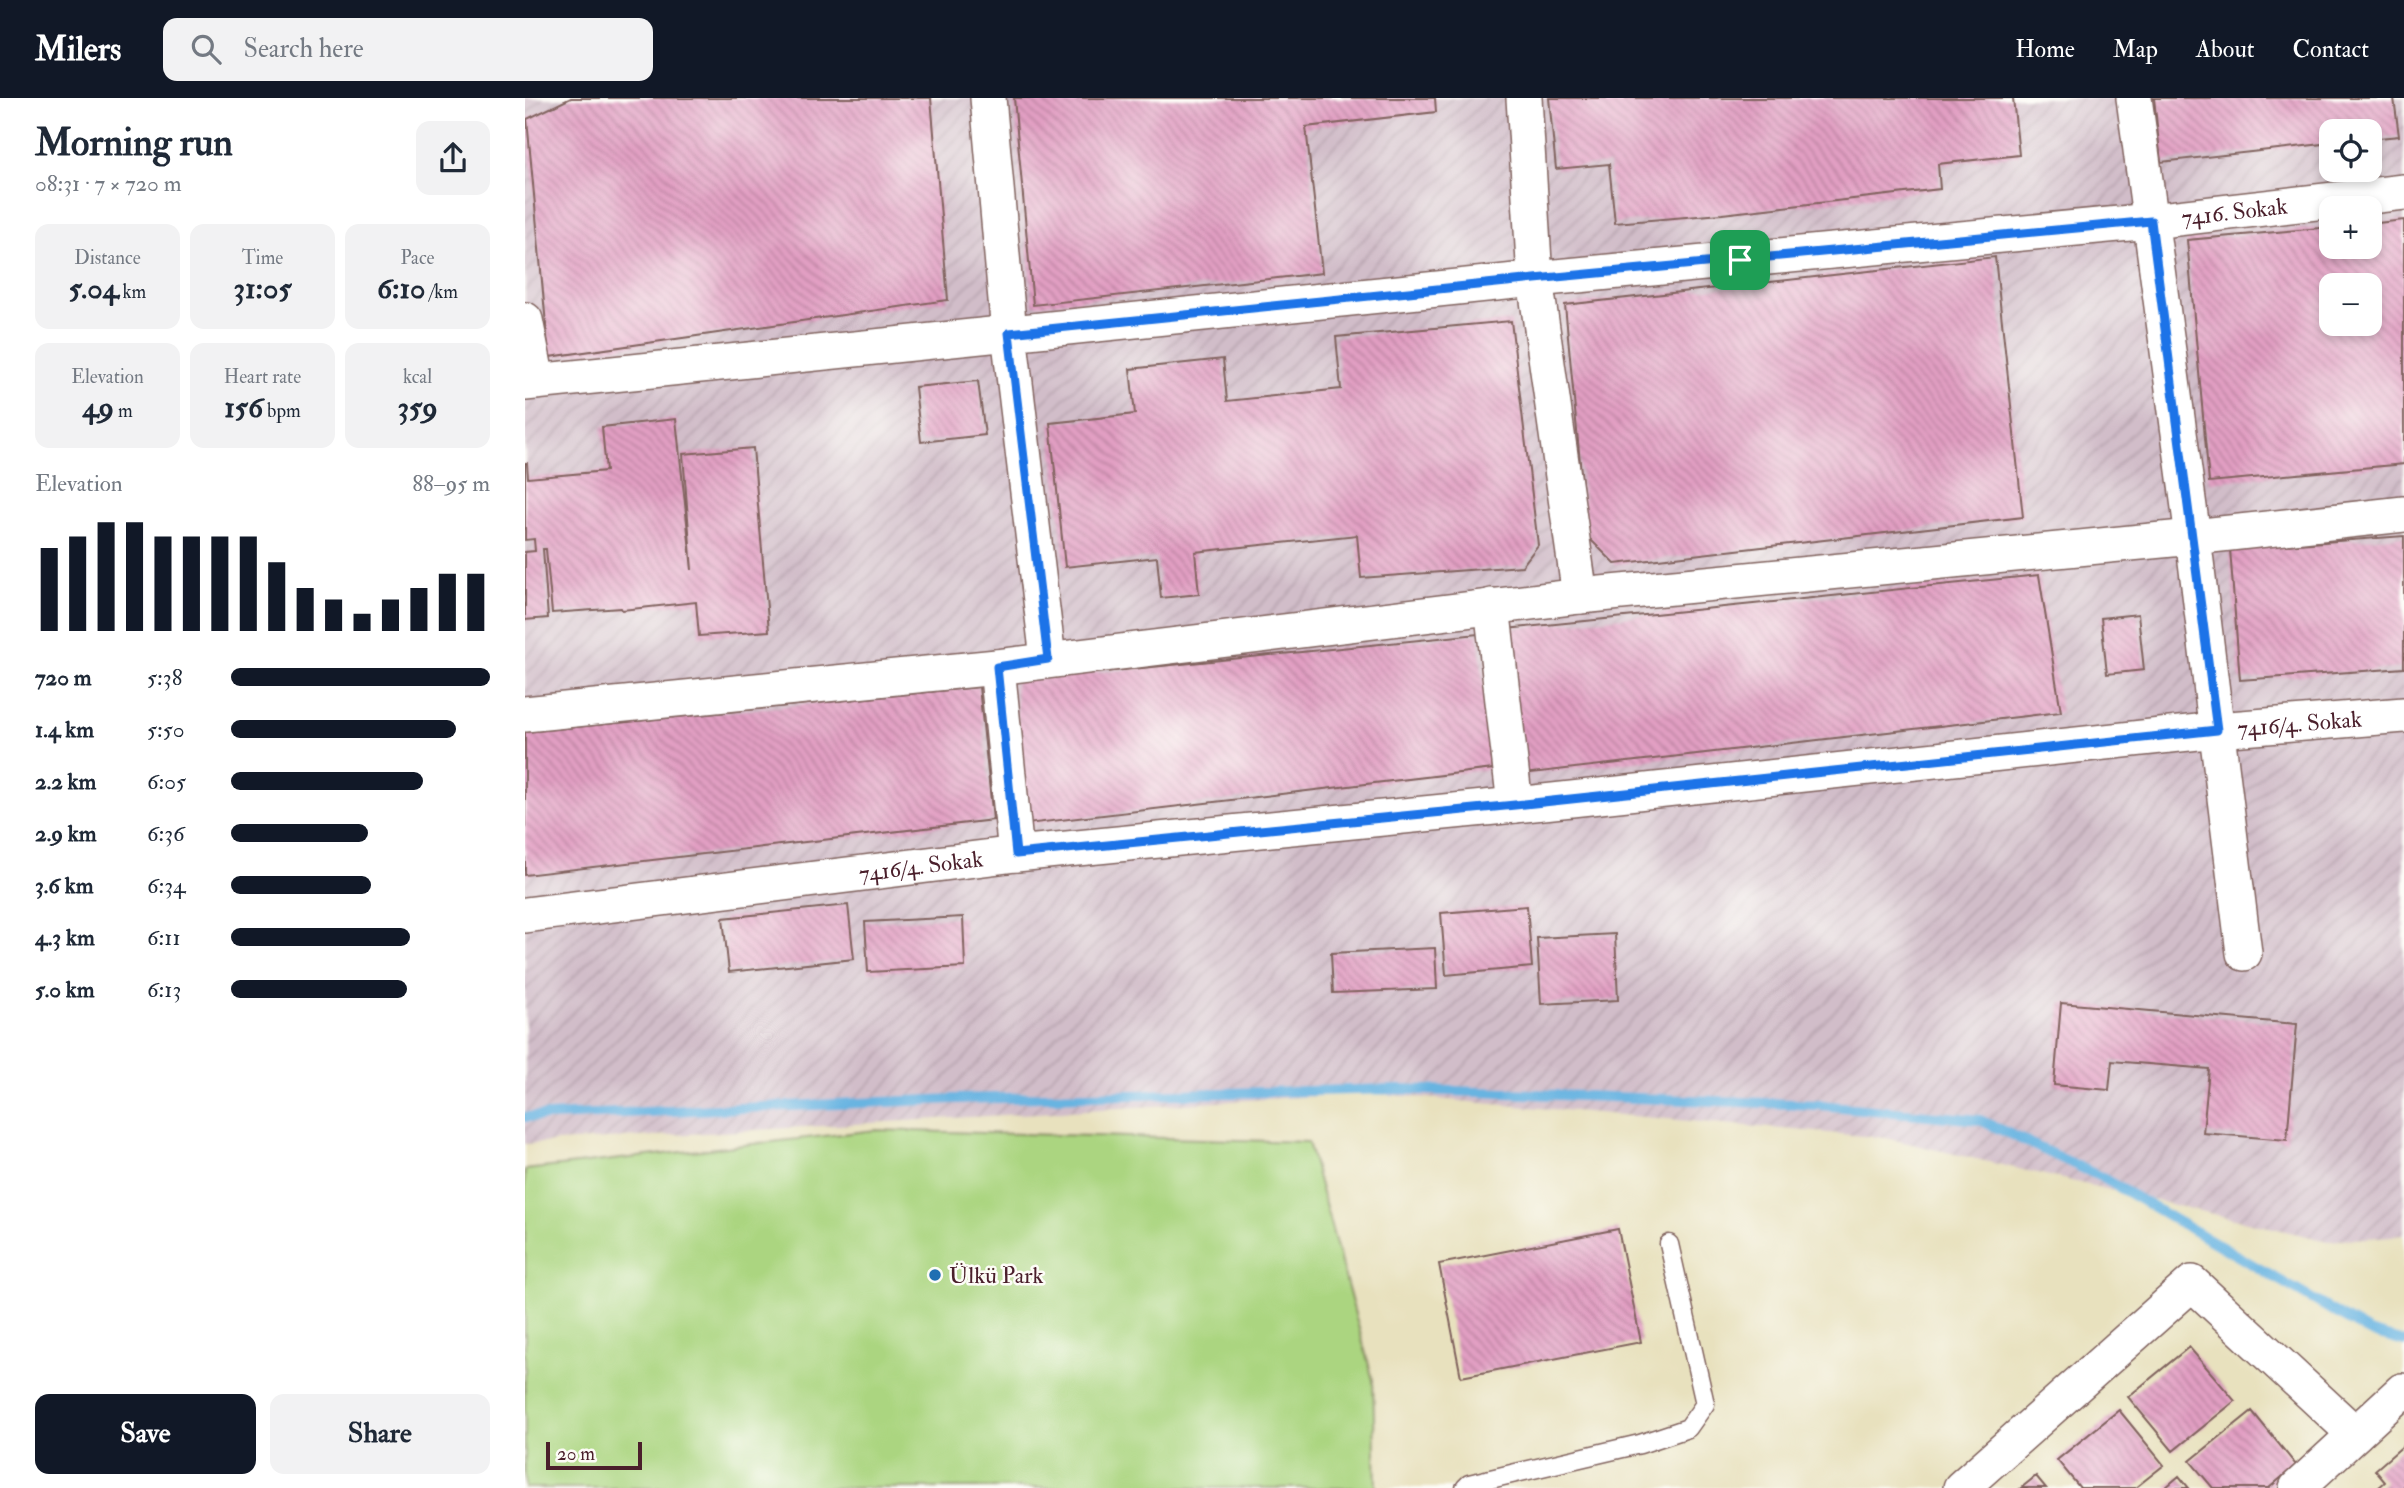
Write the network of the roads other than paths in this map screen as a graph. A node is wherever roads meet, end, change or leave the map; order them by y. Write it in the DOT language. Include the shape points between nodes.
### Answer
graph roads {
  1 [pos="988,98"];
  2 [pos="1524,98"];
  3 [pos="2134,98"];
  4 [pos="2404,192"];
  5 [pos="2151,221"];
  6 [pos="1535,279"];
  7 [pos="525,320"];
  8 [pos="1009,333"];
  9 [pos="531,382"];
  10 [pos="2404,514"];
  11 [pos="2193,537"];
  12 [pos="1580,596"];
  13 [pos="1492,606"];
  14 [pos="1048,659"];
  15 [pos="997,667"];
  16 [pos="525,714"];
  17 [pos="2404,715"];
  18 [pos="2217,730"];
  19 [pos="1515,805"];
  20 [pos="1016,854"];
  21 [pos="525,915"];
  22 [pos="2244,953"];
  23 [pos="1669,1244"];
  24 [pos="2404,1393"];
  25 [pos="2355,1434"];
  26 [pos="1465,1488"];
  27 [pos="1961,1488"];
  28 [pos="2297,1488"];
  1 -- 8 [label="street"];
  2 -- 6 [label="street"];
  3 -- 5 [label="street"];
  4 -- 5 [label="street, 7416. Sokak"];
  5 -- 6 [label="street, 7416. Sokak"];
  5 -- 11 [label="street"];
  6 -- 8 [label="street, 7416. Sokak"];
  6 -- 12 [label="street"];
  7 -- 9 [label="street"];
  8 -- 9 [label="street, 7416. Sokak"];
  8 -- 14 [label="street"];
  10 -- 11 [label="street"];
  11 -- 12 [label="street"];
  11 -- 18 [label="street"];
  12 -- 13 [label="street"];
  13 -- 14 [label="street"];
  13 -- 19 [label="street"];
  14 -- 15 [label="street"];
  15 -- 16 [label="street"];
  15 -- 20 [label="street"];
  17 -- 18 [label="street, 7416/4. Sokak"];
  18 -- 19 [label="street, 7416/4. Sokak"];
  18 -- 22 [label="street"];
  19 -- 20 [label="street, 7416/4. Sokak"];
  20 -- 21 [label="street, 7416/4. Sokak"];
  23 -- 26 [label="lane" via="1705,1404 1688,1427 1640,1444"];
  24 -- 25 [label="street"];
  25 -- 27 [label="street" via="2192,1283"];
  25 -- 28 [label="street"];
}
